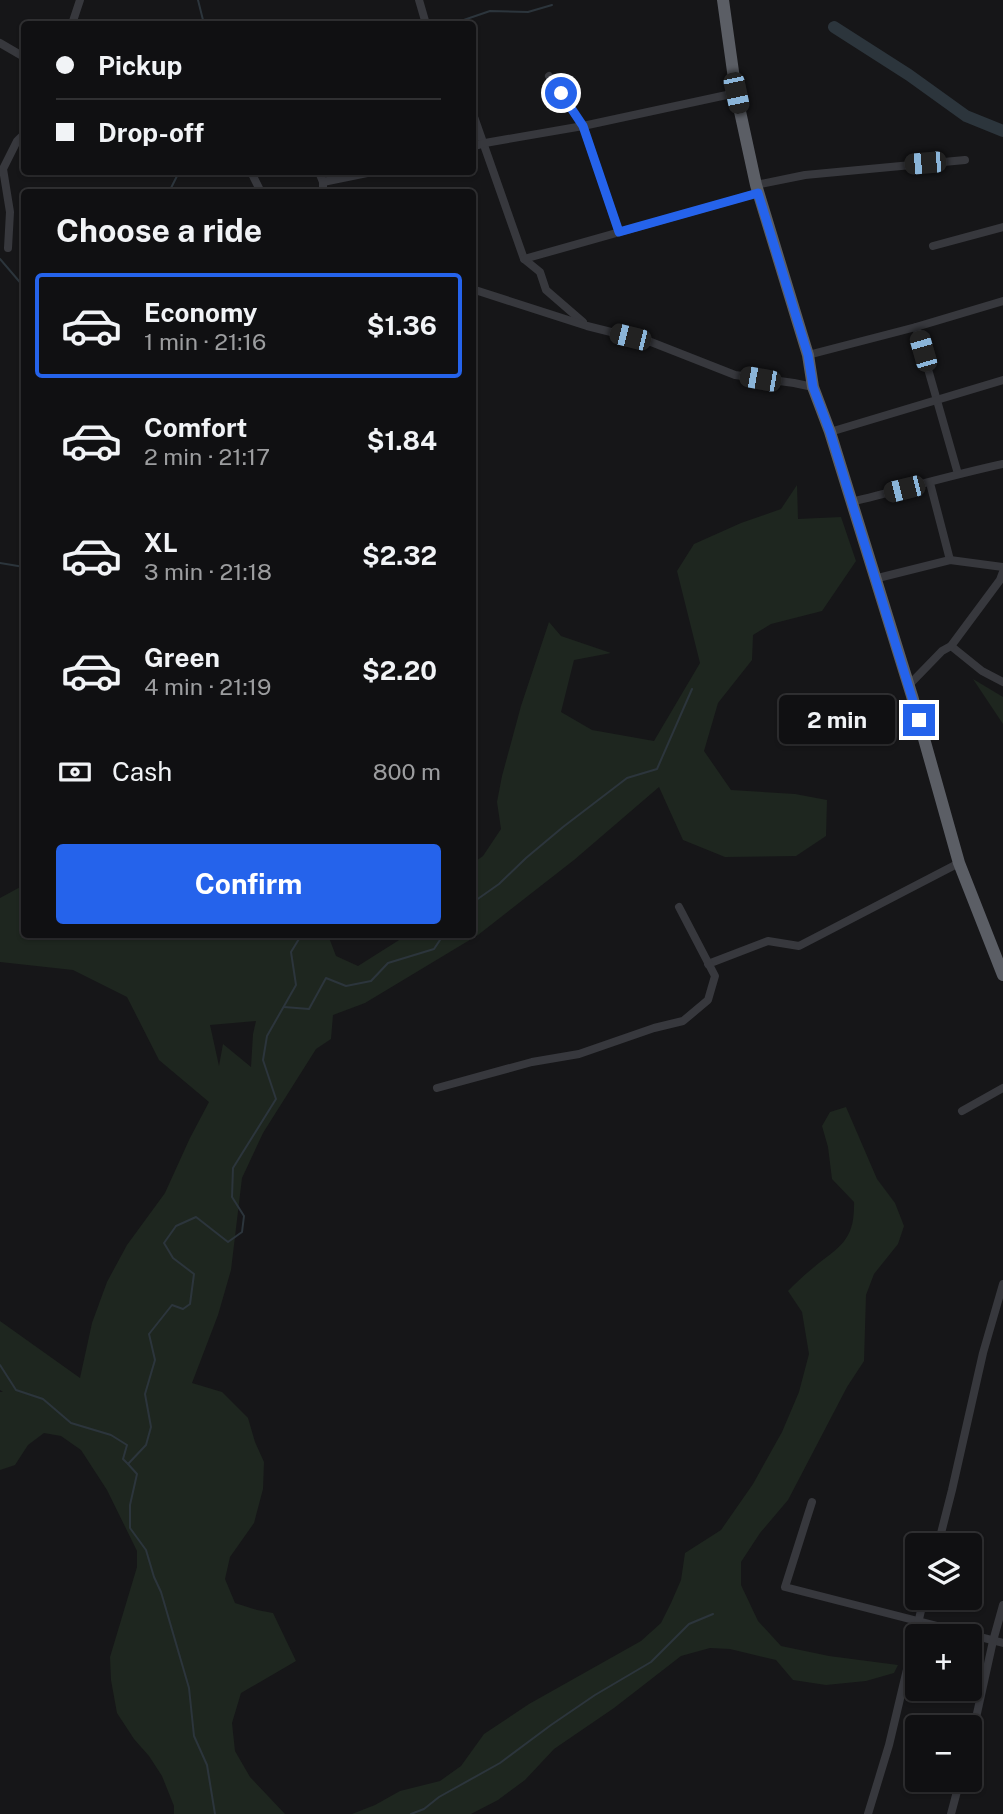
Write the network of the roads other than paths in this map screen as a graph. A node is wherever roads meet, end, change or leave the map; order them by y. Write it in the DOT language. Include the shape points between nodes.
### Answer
graph roads {
  1 [pos="80,0"];
  2 [pos="419,0"];
  3 [pos="723,0"];
  4 [pos="73,21"];
  5 [pos="425,21"];
  6 [pos="0,43"];
  7 [pos="21,55"];
  8 [pos="549,76"];
  9 [pos="736,93"];
  10 [pos="476,121"];
  11 [pos="583,126"];
  12 [pos="21,137"];
  13 [pos="485,143"];
  14 [pos="476,146"];
  15 [pos="965,160"];
  16 [pos="320,175"];
  17 [pos="357,175"];
  18 [pos="323,182"];
  19 [pos="323,189"];
  20 [pos="757,189"];
  21 [pos="1003,226"];
  22 [pos="619,232"];
  23 [pos="933,246"];
  24 [pos="8,248"];
  25 [pos="524,259"];
  26 [pos="476,290"];
  27 [pos="1003,300"];
  28 [pos="587,326"];
  29 [pos="916,327"];
  30 [pos="808,355"];
  31 [pos="1003,380"];
  32 [pos="813,387"];
  33 [pos="937,399"];
  34 [pos="830,432"];
  35 [pos="1003,464"];
  36 [pos="958,474"];
  37 [pos="930,483"];
  38 [pos="850,502"];
  39 [pos="950,560"];
  40 [pos="1002,575"];
  41 [pos="874,579"];
  42 [pos="951,646"];
  43 [pos="1003,682"];
  44 [pos="908,686"];
  45 [pos="959,863"];
  46 [pos="679,907"];
  47 [pos="708,964"];
  48 [pos="1002,970"];
  49 [pos="438,1088"];
  50 [pos="1003,1088"];
  51 [pos="962,1111"];
  52 [pos="1003,1284"];
  53 [pos="812,1502"];
  54 [pos="941,1533"];
  55 [pos="1003,1605"];
  56 [pos="921,1610"];
  57 [pos="918,1620"];
  58 [pos="993,1641"];
  59 [pos="1003,1643"];
  60 [pos="977,1715"];
  61 [pos="957,1792"];
  62 [pos="868,1814"];
  63 [pos="951,1814"];
  1 -- 4 [label="street"];
  2 -- 5 [label="street"];
  3 -- 9 [label="highway"];
  6 -- 7 [label="street"];
  8 -- 11 [label="street"];
  9 -- 11 [label="street"];
  9 -- 20 [label="highway"];
  10 -- 13 [label="street"];
  11 -- 13 [label="street"];
  11 -- 22 [label="street"];
  12 -- 24 [label="street" via="3,169 10,212"];
  13 -- 14 [label="street"];
  13 -- 25 [label="street"];
  15 -- 20 [label="street" via="804,175"];
  16 -- 18 [label="street"];
  17 -- 18 [label="street"];
  18 -- 19 [label="street"];
  20 -- 22 [label="street"];
  20 -- 30 [label="highway"];
  21 -- 23 [label="street"];
  22 -- 25 [label="street"];
  25 -- 28 [label="street" via="540,272 546,290"];
  26 -- 28 [label="street"];
  27 -- 29 [label="street"];
  28 -- 32 [label="street" via="651,342 735,375"];
  29 -- 30 [label="street"];
  29 -- 33 [label="street"];
  30 -- 32 [label="highway"];
  31 -- 33 [label="street"];
  32 -- 34 [label="highway"];
  33 -- 34 [label="street"];
  33 -- 36 [label="street"];
  34 -- 38 [label="highway"];
  35 -- 36 [label="street"];
  36 -- 37 [label="street"];
  37 -- 38 [label="street"];
  37 -- 39 [label="street"];
  38 -- 41 [label="highway"];
  39 -- 40 [label="street"];
  39 -- 41 [label="street"];
  40 -- 42 [label="street"];
  41 -- 44 [label="highway"];
  42 -- 43 [label="street"];
  42 -- 44 [label="street"];
  44 -- 45 [label="highway"];
  45 -- 47 [label="street" via="799,946 768,941"];
  45 -- 48 [label="highway"];
  46 -- 47 [label="street"];
  47 -- 49 [label="street" via="715,976 708,1000 683,1021 579,1054"];
  50 -- 51 [label="street"];
  52 -- 54 [label="street"];
  53 -- 57 [label="street" via="785,1587"];
  55 -- 58 [label="street"];
  56 -- 57 [label="street"];
  57 -- 58 [label="street"];
  57 -- 62 [label="street"];
  58 -- 59 [label="street"];
  58 -- 60 [label="street"];
  61 -- 63 [label="street"];
}
